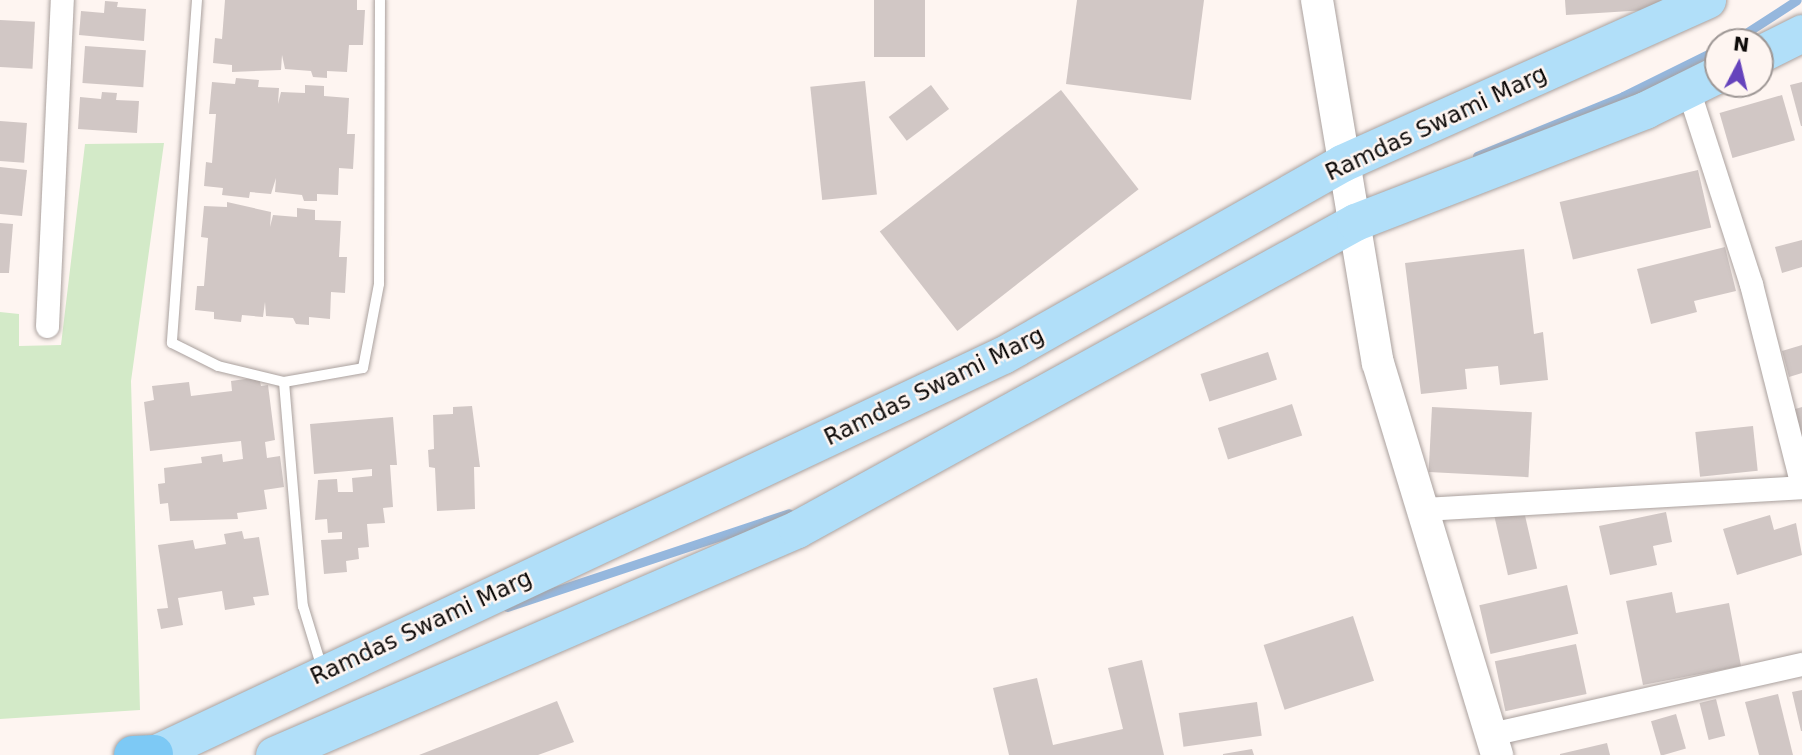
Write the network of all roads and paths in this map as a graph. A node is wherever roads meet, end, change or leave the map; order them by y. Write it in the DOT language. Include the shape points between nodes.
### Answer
graph roads {
  1 [pos="62,0"];
  2 [pos="197,0"];
  3 [pos="380,0"];
  4 [pos="1317,0"];
  5 [pos="1707,0"];
  6 [pos="1802,33"];
  7 [pos="1774,47"];
  8 [pos="1703,81"];
  9 [pos="1342,163"];
  10 [pos="1355,222"];
  11 [pos="47,326"];
  12 [pos="285,382"];
  13 [pos="1802,486"];
  14 [pos="1422,509"];
  15 [pos="1802,664"];
  16 [pos="322,671"];
  17 [pos="1494,744"];
  18 [pos="146,755"];
  19 [pos="274,755"];
  1 -- 11 [label="street"];
  2 -- 12 [label="lane" via="172,342 218,366"];
  3 -- 12 [label="lane" via="379,284 363,368"];
  4 -- 9 [label="street"];
  5 -- 9 [label="main road, Ramdas Swami Marg"];
  6 -- 7 [label="main road"];
  8 -- 10 [label="main road" via="1645,110"];
  8 -- 13 [label="street"];
  9 -- 10 [label="street"];
  9 -- 16 [label="main road, Ramdas Swami Marg" via="1003,355"];
  10 -- 14 [label="street" via="1378,363"];
  10 -- 19 [label="main road" via="797,529"];
  12 -- 16 [label="lane" via="303,606"];
  13 -- 14 [label="street"];
  14 -- 17 [label="street"];
  15 -- 17 [label="street"];
  16 -- 18 [label="main road, Ramdas Swami Marg"];
}
